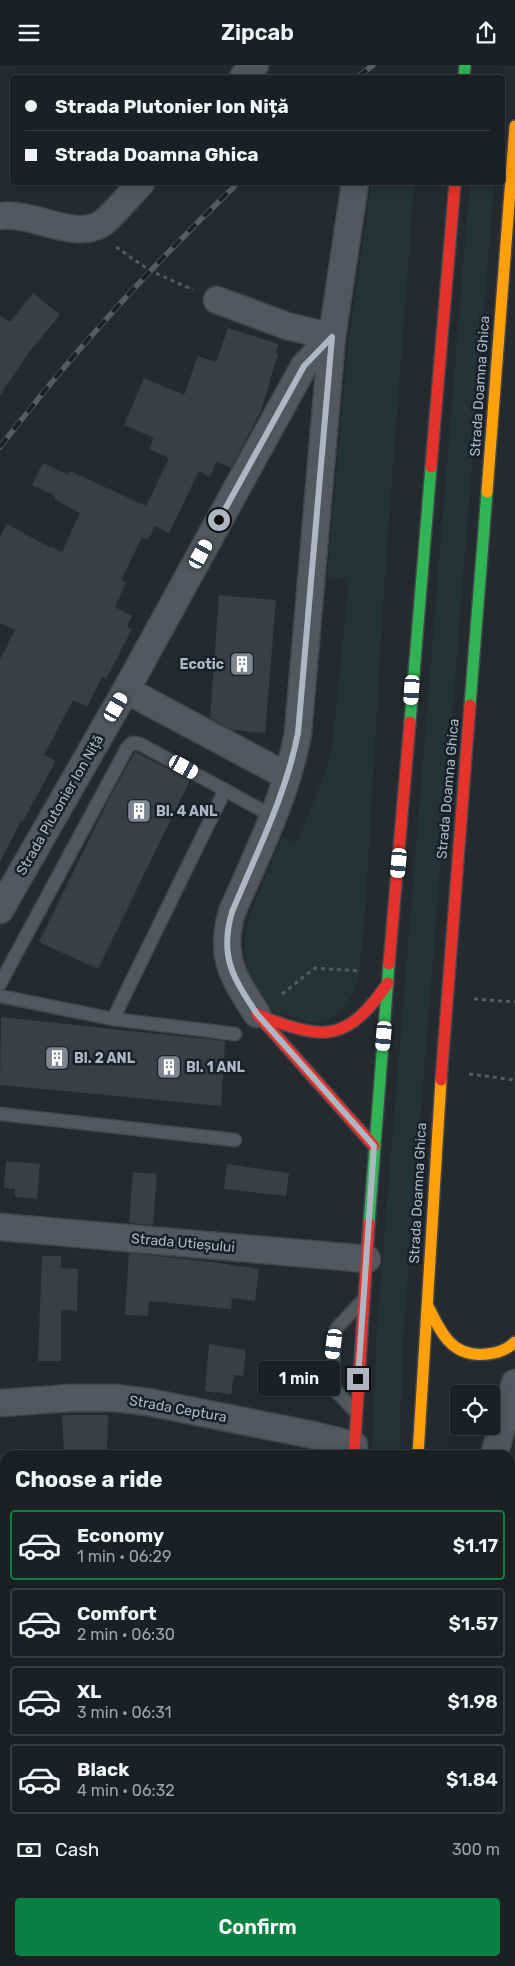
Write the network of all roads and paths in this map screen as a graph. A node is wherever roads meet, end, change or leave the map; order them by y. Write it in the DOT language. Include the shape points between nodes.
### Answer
graph roads {
  1 [pos="255,65"];
  2 [pos="475,65"];
  3 [pos="245,75"];
  4 [pos="461,75"];
  5 [pos="515,126"];
  6 [pos="139,185"];
  7 [pos="355,185"];
  8 [pos="454,185"];
  9 [pos="0,216"];
  10 [pos="91,229"];
  11 [pos="217,300"];
  12 [pos="332,337"];
  13 [pos="126,690"];
  14 [pos="287,776"];
  15 [pos="225,790"];
  16 [pos="272,816"];
  17 [pos="0,910"];
  18 [pos="389,977"];
  19 [pos="0,984"];
  20 [pos="0,996"];
  21 [pos="446,997"];
  22 [pos="515,1002"];
  23 [pos="257,1014"];
  24 [pos="112,1019"];
  25 [pos="235,1034"];
  26 [pos="441,1070"];
  27 [pos="515,1080"];
  28 [pos="0,1114"];
  29 [pos="235,1140"];
  30 [pos="374,1146"];
  31 [pos="0,1227"];
  32 [pos="367,1259"];
  33 [pos="364,1299"];
  34 [pos="427,1305"];
  35 [pos="515,1342"];
  36 [pos="515,1383"];
  37 [pos="0,1403"];
  38 [pos="356,1413"];
  39 [pos="354,1450"];
  40 [pos="418,1450"];
  41 [pos="495,1450"];
  1 -- 3 [label="street"];
  2 -- 4 [label="street"];
  5 -- 21 [label="main road, Strada Doamna Ghica"];
  6 -- 10 [label="street" via="104,222"];
  7 -- 12 [label="street"];
  8 -- 18 [label="main road"];
  9 -- 10 [label="street" via="18,215 76,230"];
  10 -- 11 [label="path" via="149,270"];
  11 -- 12 [label="street" via="287,326"];
  12 -- 13 [label="street, Strada Plutonier Ion Niță" via="304,366"];
  12 -- 14 [label="street" via="298,733"];
  13 -- 14 [label="street"];
  13 -- 17 [label="street, Strada Plutonier Ion Niță"];
  14 -- 16 [label="street"];
  15 -- 16 [label="lane"];
  15 -- 19 [label="lane" via="140,744 132,743"];
  15 -- 24 [label="lane"];
  16 -- 23 [label="street" via="227,930 226,947 231,969"];
  18 -- 23 [label="path" via="315,968"];
  18 -- 23 [label="main road" via="366,1014 338,1031 322,1034 305,1032"];
  18 -- 30 [label="main road"];
  20 -- 24 [label="lane"];
  21 -- 22 [label="path"];
  21 -- 26 [label="main road, Strada Doamna Ghica"];
  23 -- 30 [label="main road"];
  24 -- 25 [label="lane"];
  26 -- 27 [label="path"];
  26 -- 34 [label="main road, Strada Doamna Ghica"];
  28 -- 29 [label="lane"];
  30 -- 32 [label="main road"];
  31 -- 32 [label="street, Strada Utieșului"];
  32 -- 33 [label="main road"];
  33 -- 38 [label="main road"];
  33 -- 38 [label="lane" via="336,1329 332,1359 331,1386"];
  34 -- 35 [label="main road" via="440,1333 451,1345 466,1353 482,1356 498,1352"];
  34 -- 40 [label="main road, Strada Doamna Ghica"];
  36 -- 41 [label="street"];
  37 -- 39 [label="street, Strada Ceptura" via="115,1398 312,1435"];
  38 -- 39 [label="main road"];
}
